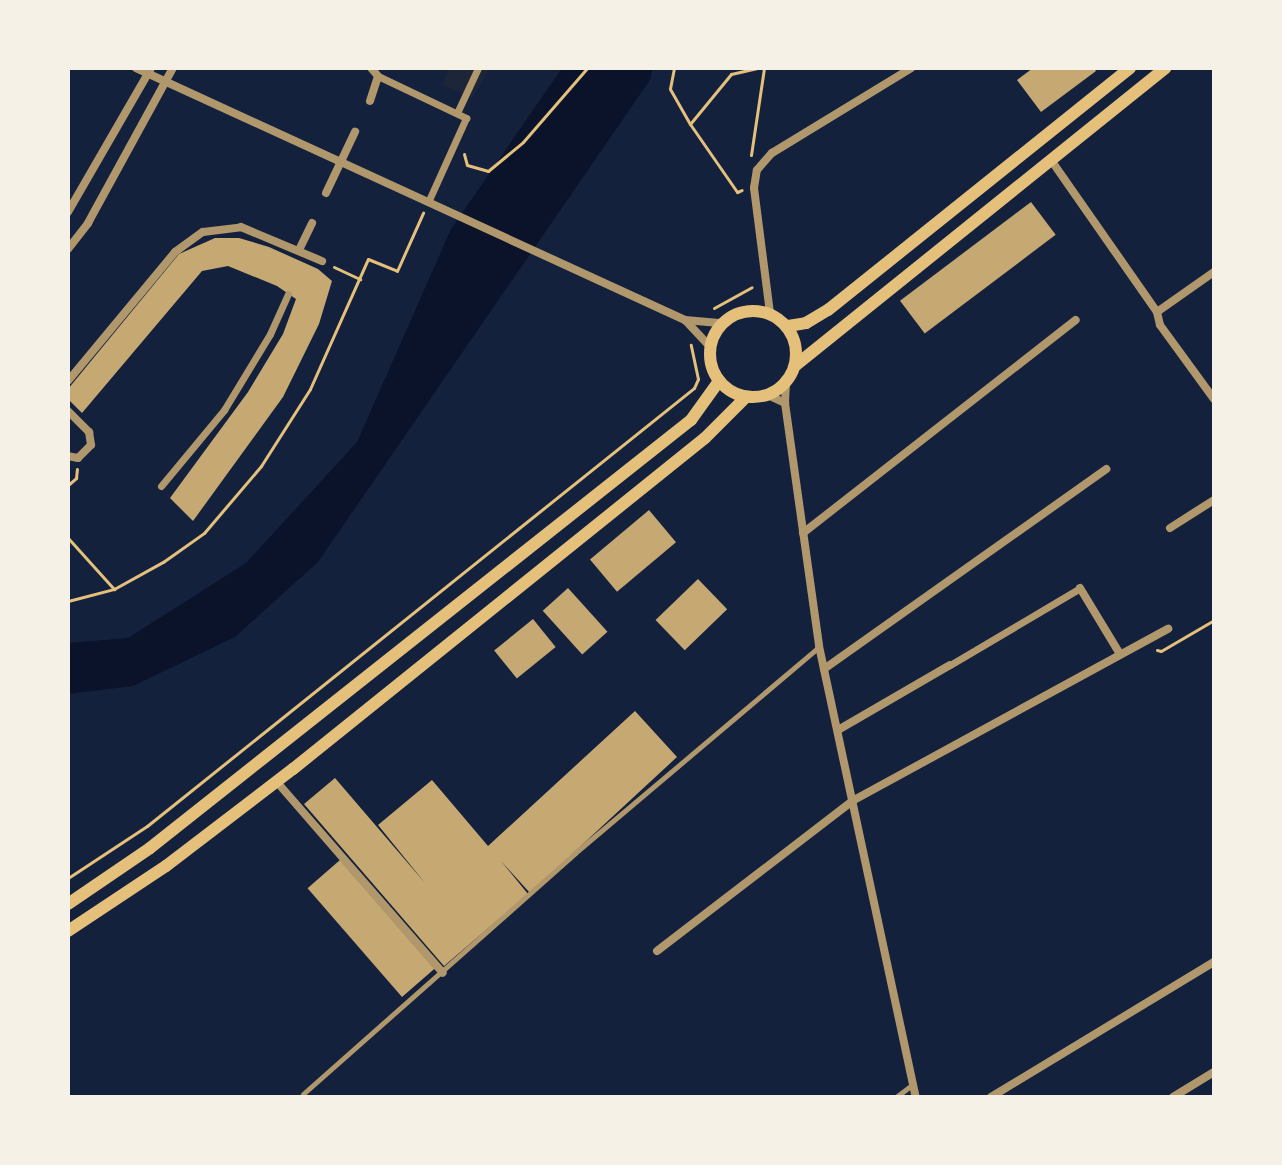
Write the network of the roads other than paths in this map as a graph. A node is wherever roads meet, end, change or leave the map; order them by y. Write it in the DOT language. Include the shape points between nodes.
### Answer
graph roads {
  1 [pos="136,68"];
  2 [pos="173,68"];
  3 [pos="371,68"];
  4 [pos="478,68"];
  5 [pos="911,68"];
  6 [pos="1130,68"];
  7 [pos="1166,68"];
  8 [pos="150,71"];
  9 [pos="378,76"];
  10 [pos="167,82"];
  11 [pos="370,101"];
  12 [pos="457,113"];
  13 [pos="355,132"];
  14 [pos="1051,160"];
  15 [pos="341,162"];
  16 [pos="326,193"];
  17 [pos="428,202"];
  18 [pos="68,212"];
  19 [pos="312,223"];
  20 [pos="68,249"];
  21 [pos="299,250"];
  22 [pos="322,261"];
  23 [pos="1214,272"];
  24 [pos="288,294"];
  25 [pos="1157,312"];
  26 [pos="770,313"];
  27 [pos="685,320"];
  28 [pos="1076,320"];
  29 [pos="722,323"];
  30 [pos="788,326"];
  31 [pos="710,347"];
  32 [pos="796,365"];
  33 [pos="68,381"];
  34 [pos="719,381"];
  35 [pos="786,383"];
  36 [pos="768,395"];
  37 [pos="746,397"];
  38 [pos="1214,399"];
  39 [pos="785,403"];
  40 [pos="68,411"];
  41 [pos="68,456"];
  42 [pos="1106,469"];
  43 [pos="161,486"];
  44 [pos="1214,500"];
  45 [pos="1170,528"];
  46 [pos="803,533"];
  47 [pos="1080,588"];
  48 [pos="1168,629"];
  49 [pos="819,646"];
  50 [pos="1120,654"];
  51 [pos="950,665"];
  52 [pos="824,669"];
  53 [pos="838,730"];
  54 [pos="276,781"];
  55 [pos="854,800"];
  56 [pos="68,904"];
  57 [pos="68,931"];
  58 [pos="657,951"];
  59 [pos="1214,962"];
  60 [pos="443,973"];
  61 [pos="1214,1072"];
  62 [pos="913,1084"];
  63 [pos="303,1094"];
  64 [pos="896,1097"];
  65 [pos="916,1097"];
  66 [pos="991,1097"];
  67 [pos="1173,1097"];
  1 -- 8 [label="street"];
  2 -- 10 [label="street"];
  3 -- 9 [label="street"];
  4 -- 12 [label="street"];
  5 -- 26 [label="street" via="772,153 757,170 754,188"];
  6 -- 30 [label="main road" via="828,310"];
  7 -- 14 [label="main road"];
  8 -- 10 [label="street"];
  8 -- 18 [label="street"];
  9 -- 11 [label="street"];
  9 -- 12 [label="street"];
  10 -- 15 [label="street"];
  10 -- 20 [label="street"];
  12 -- 17 [label="street" via="466,118"];
  13 -- 15 [label="street"];
  14 -- 25 [label="street"];
  14 -- 32 [label="main road"];
  15 -- 16 [label="street"];
  15 -- 17 [label="street"];
  17 -- 27 [label="street"];
  19 -- 21 [label="street"];
  21 -- 22 [label="street" via="307,259"];
  21 -- 33 [label="street" via="241,227 203,232 175,252"];
  23 -- 25 [label="street"];
  24 -- 43 [label="street" via="224,410"];
  25 -- 38 [label="street" via="1160,325"];
  26 -- 29 [label="main road" via="744,311"];
  26 -- 30 [label="main road"];
  27 -- 29 [label="street"];
  27 -- 31 [label="street"];
  28 -- 46 [label="street"];
  29 -- 31 [label="main road"];
  30 -- 32 [label="main road" via="796,344"];
  31 -- 34 [label="main road"];
  32 -- 35 [label="main road"];
  34 -- 37 [label="main road"];
  34 -- 56 [label="main road" via="691,420 162,839"];
  35 -- 36 [label="main road"];
  35 -- 39 [label="street"];
  36 -- 37 [label="main road"];
  36 -- 39 [label="street"];
  37 -- 54 [label="main road" via="705,438"];
  39 -- 46 [label="street"];
  40 -- 41 [label="street" via="89,432 91,445 78,458"];
  42 -- 52 [label="street"];
  44 -- 45 [label="street"];
  46 -- 49 [label="street"];
  47 -- 50 [label="street"];
  47 -- 51 [label="street"];
  48 -- 50 [label="street"];
  49 -- 52 [label="street"];
  49 -- 60 [label="lane"];
  50 -- 55 [label="street"];
  51 -- 53 [label="street"];
  52 -- 53 [label="street"];
  53 -- 55 [label="street"];
  54 -- 57 [label="main road" via="166,866"];
  54 -- 60 [label="street"];
  55 -- 58 [label="street"];
  55 -- 62 [label="street"];
  59 -- 66 [label="street"];
  60 -- 63 [label="lane"];
  61 -- 67 [label="street"];
  62 -- 64 [label="lane"];
  62 -- 65 [label="street"];
}
